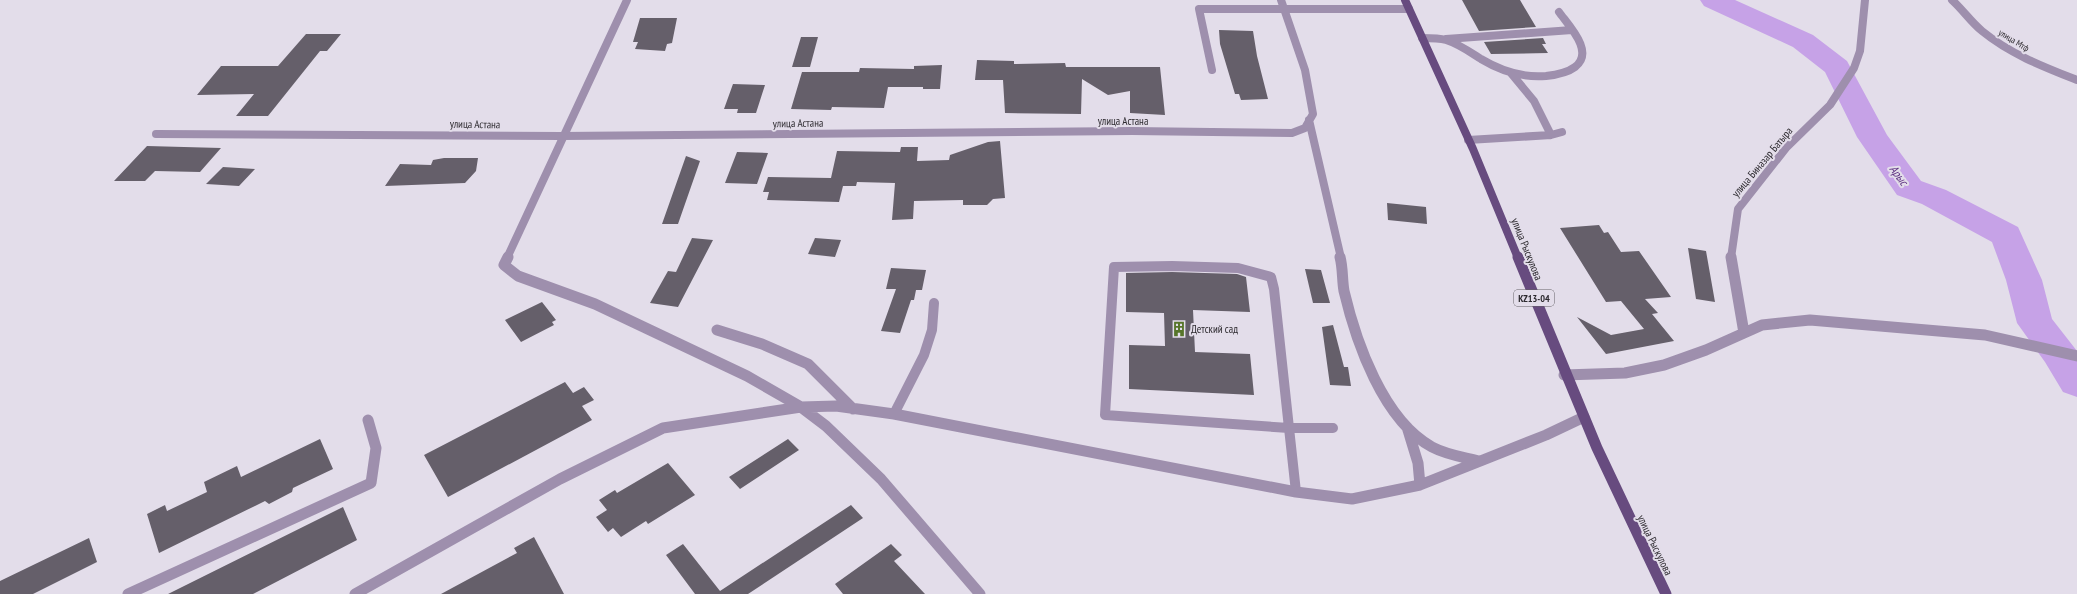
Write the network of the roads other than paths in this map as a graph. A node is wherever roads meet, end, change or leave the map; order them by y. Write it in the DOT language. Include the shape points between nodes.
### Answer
graph roads {
  1 [pos="627,0"];
  2 [pos="1197,0"];
  3 [pos="1866,0"];
  4 [pos="1952,0"];
  5 [pos="1282,4"];
  6 [pos="1407,5"];
  7 [pos="1199,9"];
  8 [pos="1559,12"];
  9 [pos="1572,30"];
  10 [pos="1422,38"];
  11 [pos="1444,39"];
  12 [pos="1212,70"];
  13 [pos="1510,72"];
  14 [pos="2077,80"];
  15 [pos="1309,120"];
  16 [pos="1562,132"];
  17 [pos="156,134"];
  18 [pos="1551,135"];
  19 [pos="562,136"];
  20 [pos="1468,140"];
  21 [pos="934,303"];
  22 [pos="717,330"];
  23 [pos="1744,333"];
  24 [pos="2077,356"];
  25 [pos="1564,375"];
  26 [pos="801,407"];
  27 [pos="853,409"];
  28 [pos="894,414"];
  29 [pos="1584,417"];
  30 [pos="368,420"];
  31 [pos="1406,425"];
  32 [pos="1289,428"];
  33 [pos="1333,428"];
  34 [pos="1479,461"];
  35 [pos="1420,485"];
  36 [pos="1296,492"];
  37 [pos="128,594"];
  38 [pos="355,594"];
  39 [pos="980,594"];
  40 [pos="1666,594"];
  1 -- 19 [label="street"];
  2 -- 7 [label="lane"];
  3 -- 23 [label="street, улица Биназар Батыра" via="1860,51 1854,68 1830,105 1786,148 1738,209 1731,260"];
  4 -- 14 [label="street, улица Мтф" via="1980,30 2001,46 2030,62"];
  5 -- 6 [label="street"];
  5 -- 7 [label="lane"];
  5 -- 15 [label="street" via="1304,70 1313,114"];
  6 -- 10 [label="main road, улица Рыскулова / KZ13-04"];
  7 -- 12 [label="lane"];
  8 -- 9 [label="street"];
  9 -- 11 [label="street"];
  9 -- 13 [label="street" via="1581,41 1583,56 1578,65 1548,77"];
  10 -- 11 [label="street"];
  10 -- 20 [label="main road, улица Рыскулова / KZ13-04"];
  11 -- 13 [label="street"];
  13 -- 18 [label="street" via="1534,101"];
  15 -- 19 [label="street, улица Астана" via="1305,128 1292,133 1272,134 1132,131"];
  15 -- 31 [label="street" via="1352,320 1382,392 1398,418"];
  16 -- 18 [label="street"];
  17 -- 19 [label="street, улица Астана"];
  18 -- 20 [label="street"];
  19 -- 26 [label="street" via="504,265 518,276 595,304 747,376"];
  20 -- 25 [label="main road, улица Рыскулова / KZ13-04" via="1494,198"];
  21 -- 28 [label="lane" via="932,330 924,355"];
  22 -- 27 [label="street" via="762,344 808,364"];
  23 -- 24 [label="street" via="1762,325 1810,320 1985,335"];
  23 -- 25 [label="street" via="1664,365 1625,373"];
  25 -- 29 [label="main road, улица Рыскулова / KZ13-04"];
  26 -- 27 [label="street" via="836,406"];
  26 -- 38 [label="street" via="663,428 560,479"];
  26 -- 39 [label="street" via="826,426 882,479"];
  27 -- 28 [label="street"];
  28 -- 36 [label="street"];
  29 -- 34 [label="street"];
  29 -- 40 [label="main road, улица Рыскулова / KZ13-04" via="1638,539"];
  30 -- 37 [label="street" via="376,448 371,483"];
  31 -- 34 [label="street" via="1428,444 1453,455"];
  31 -- 35 [label="street" via="1416,454"];
  32 -- 32 [label="lane" via="1271,277 1262,272 1219,267 1114,268 1105,415"];
  32 -- 33 [label="lane"];
  32 -- 36 [label="lane"];
  34 -- 35 [label="street"];
  35 -- 36 [label="street" via="1352,499"];
}
